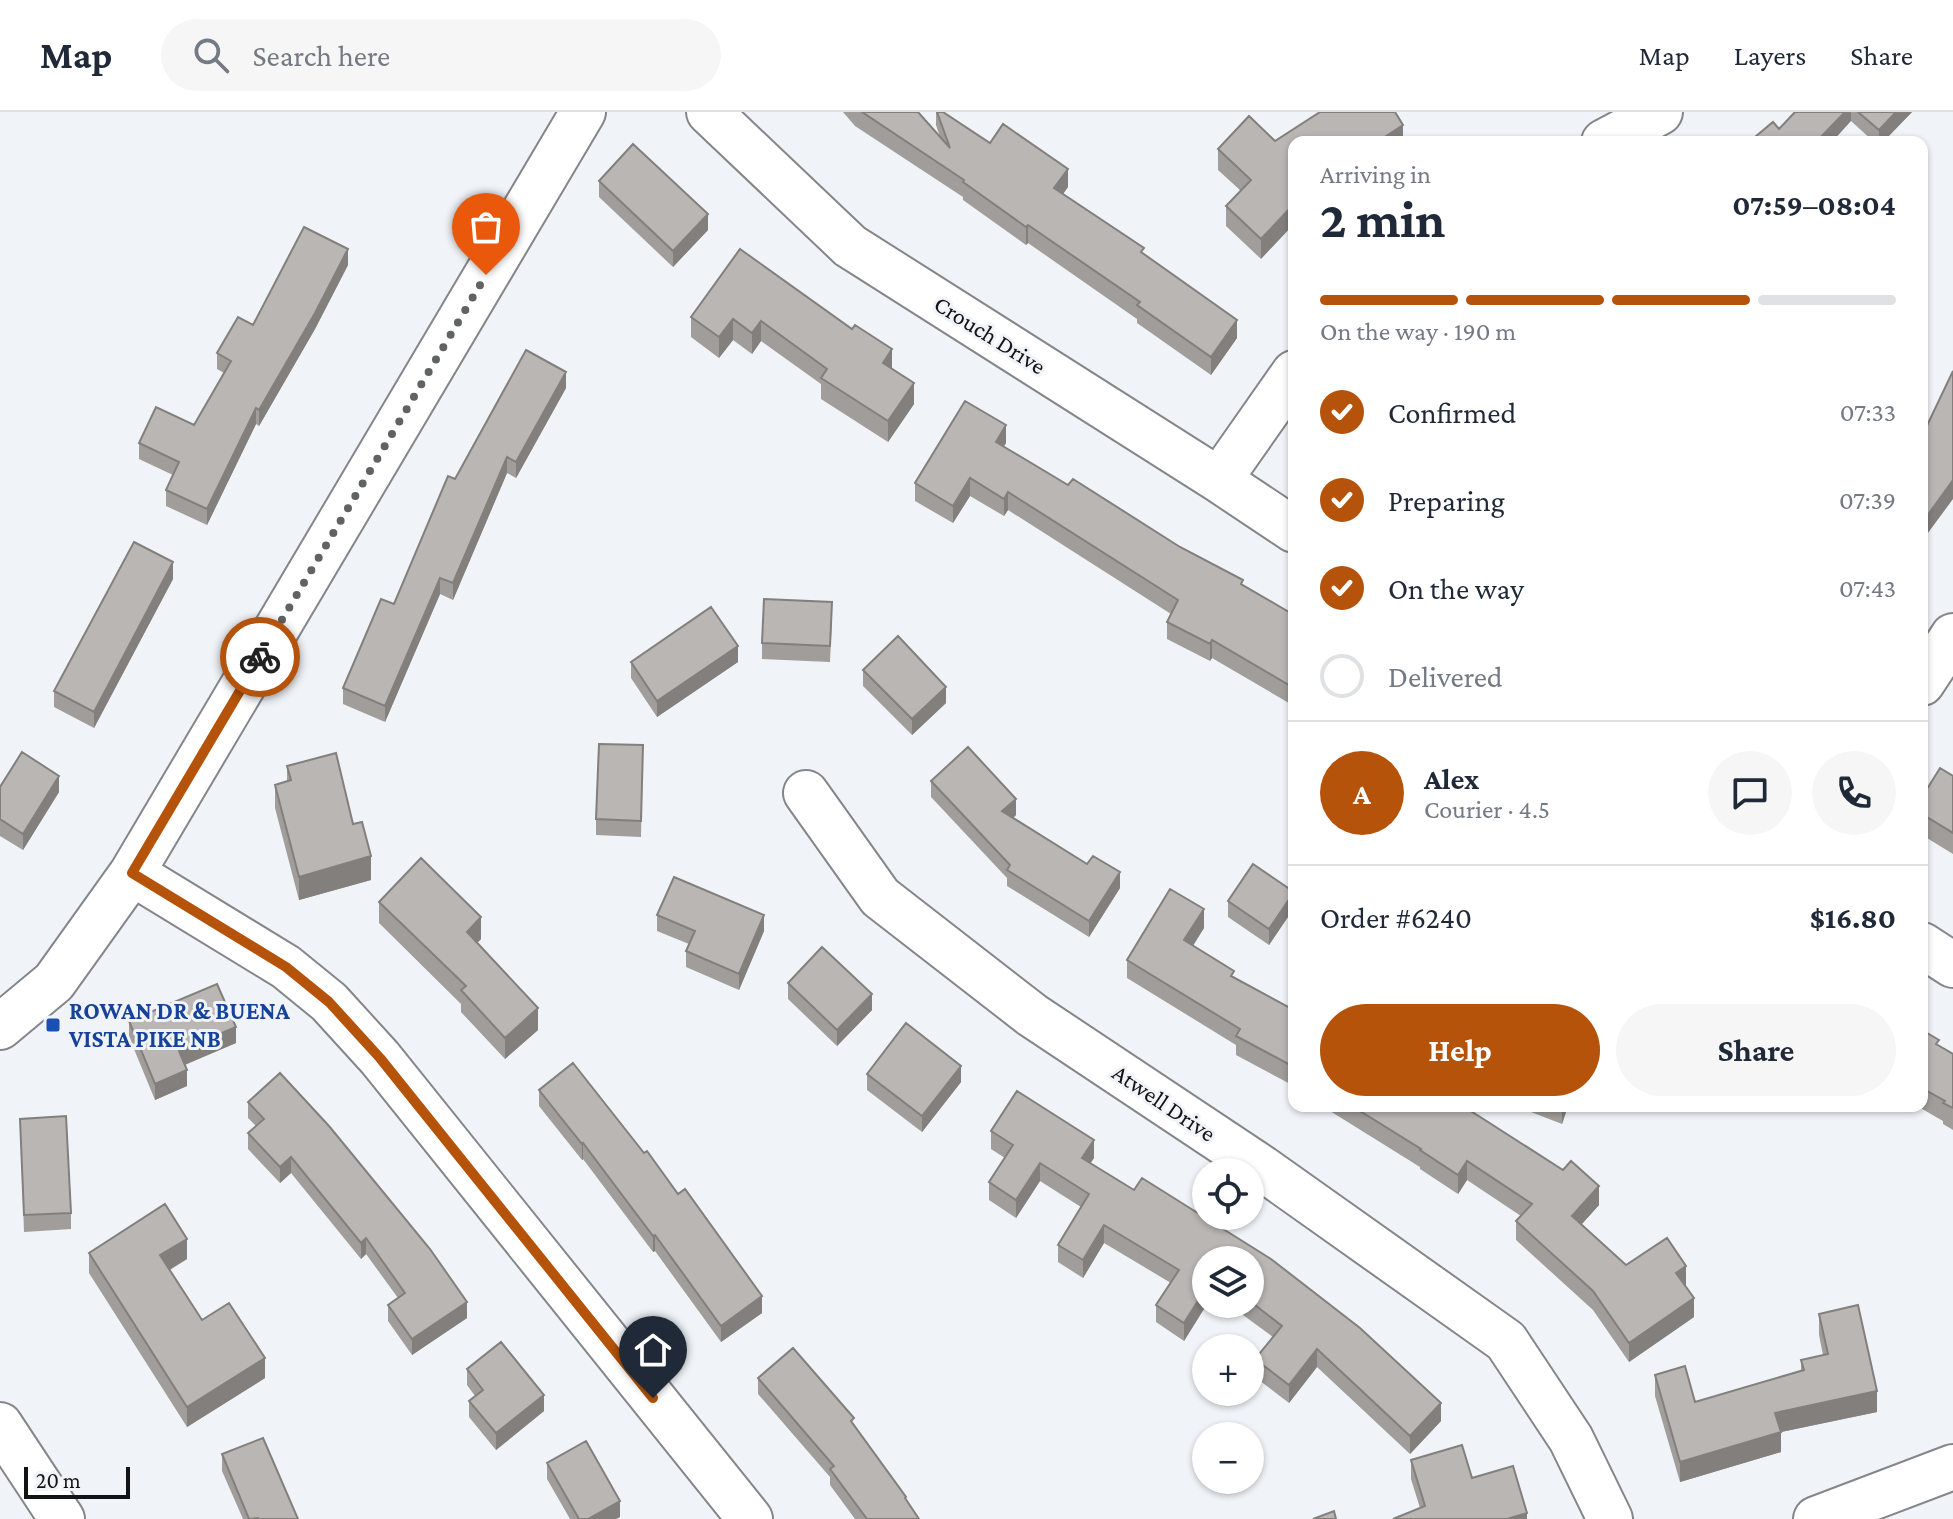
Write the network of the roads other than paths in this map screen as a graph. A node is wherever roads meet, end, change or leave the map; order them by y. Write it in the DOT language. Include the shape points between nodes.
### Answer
graph roads {
  1 [pos="583,112"];
  2 [pos="709,112"];
  3 [pos="1660,112"];
  4 [pos="1615,136"];
  5 [pos="1288,382"];
  6 [pos="1219,480"];
  7 [pos="1288,526"];
  8 [pos="1953,636"];
  9 [pos="1928,674"];
  10 [pos="806,793"];
  11 [pos="132,873"];
  12 [pos="1928,949"];
  13 [pos="1953,965"];
  14 [pos="0,1027"];
  15 [pos="0,1425"];
  16 [pos="1953,1467"];
  17 [pos="62,1519"];
  18 [pos="750,1519"];
  19 [pos="1610,1519"];
  20 [pos="1816,1519"];
  1 -- 11 [label="street"];
  2 -- 6 [label="street, Crouch Drive" via="850,246"];
  3 -- 4 [label="street"];
  5 -- 6 [label="street"];
  6 -- 7 [label="street, Crouch Drive"];
  8 -- 9 [label="street"];
  10 -- 19 [label="street, Atwell Drive" via="880,897 1032,1015 1262,1168 1506,1341 1571,1439"];
  11 -- 14 [label="street" via="54,982"];
  11 -- 18 [label="street" via="286,967 329,1002 380,1058"];
  12 -- 13 [label="street"];
  15 -- 17 [label="street"];
  16 -- 20 [label="street"];
}
